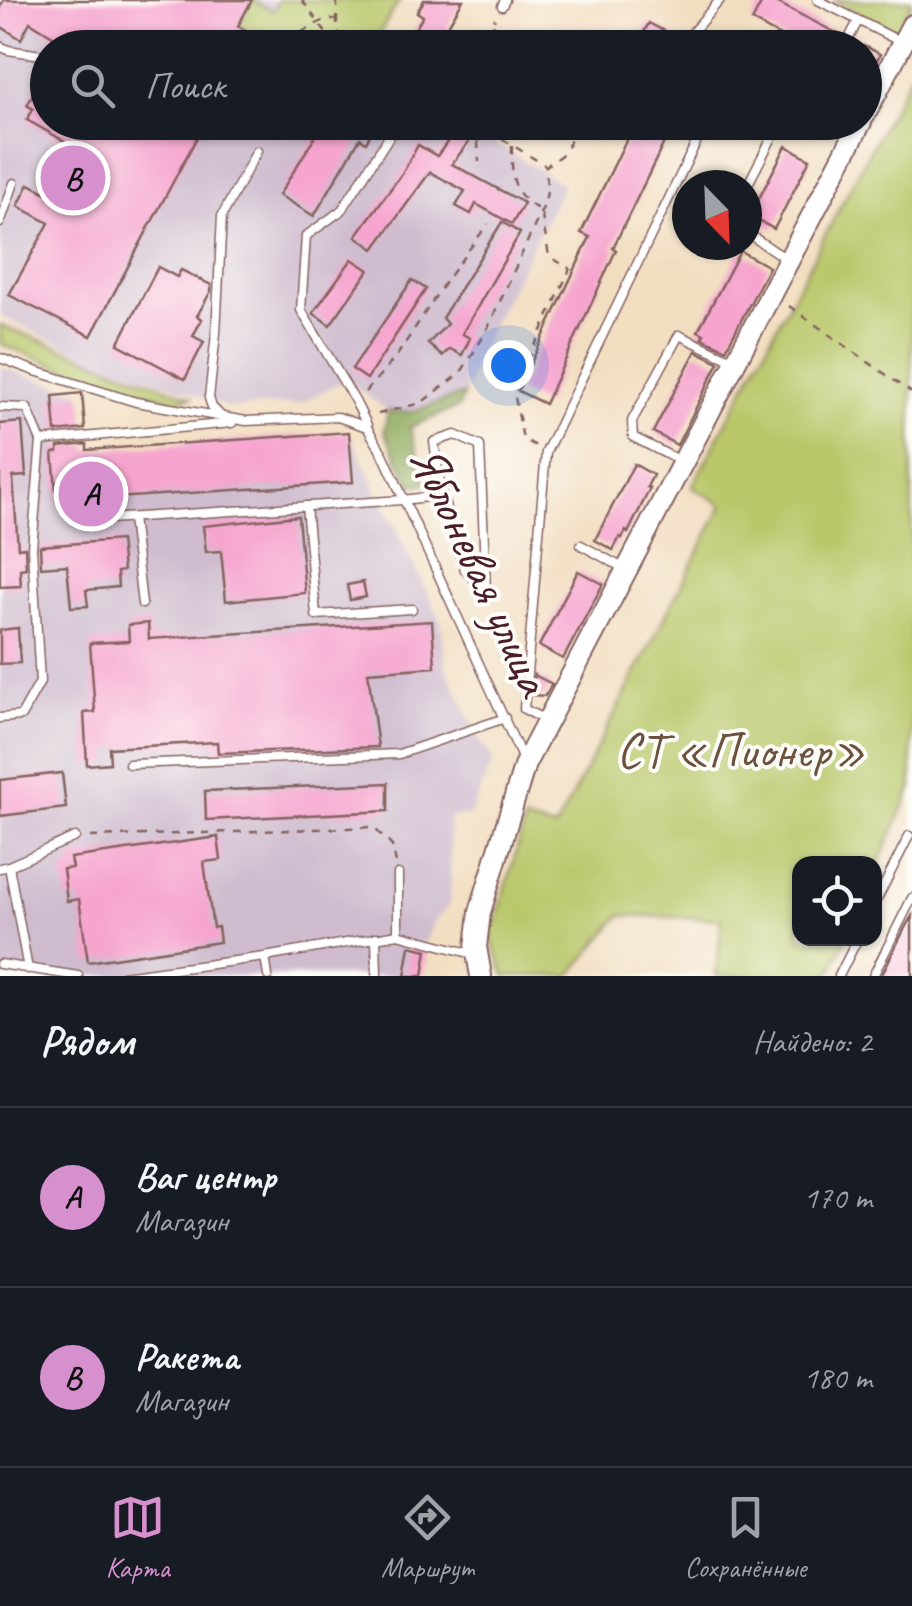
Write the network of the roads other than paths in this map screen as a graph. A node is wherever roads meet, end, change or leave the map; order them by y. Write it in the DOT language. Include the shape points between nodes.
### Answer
graph roads {
  1 [pos="720,0"];
  2 [pos="818,0"];
  3 [pos="858,21"];
  4 [pos="694,30"];
  5 [pos="853,30"];
  6 [pos="907,34"];
  7 [pos="0,46"];
  8 [pos="30,53"];
  9 [pos="882,82"];
  10 [pos="387,140"];
  11 [pos="697,140"];
  12 [pos="771,140"];
  13 [pos="852,140"];
  14 [pos="257,150"];
  15 [pos="755,170"];
  16 [pos="14,183"];
  17 [pos="0,223"];
  18 [pos="762,243"];
  19 [pos="789,260"];
  20 [pos="0,358"];
  21 [pos="736,362"];
  22 [pos="0,408"];
  23 [pos="223,418"];
  24 [pos="246,422"];
  25 [pos="368,427"];
  26 [pos="40,440"];
  27 [pos="683,462"];
  28 [pos="442,495"];
  29 [pos="403,500"];
  30 [pos="306,506"];
  31 [pos="132,518"];
  32 [pos="77,521"];
  33 [pos="581,545"];
  34 [pos="626,570"];
  35 [pos="142,604"];
  36 [pos="412,609"];
  37 [pos="0,718"];
  38 [pos="505,718"];
  39 [pos="547,721"];
  40 [pos="129,764"];
  41 [pos="525,764"];
  42 [pos="908,836"];
  43 [pos="75,837"];
  44 [pos="4,867"];
  45 [pos="398,874"];
  46 [pos="882,888"];
  47 [pos="912,898"];
  48 [pos="398,934"];
  49 [pos="376,937"];
  50 [pos="854,946"];
  51 [pos="265,957"];
  52 [pos="0,964"];
  53 [pos="479,966"];
  54 [pos="28,969"];
  55 [pos="78,976"];
  56 [pos="122,976"];
  57 [pos="268,976"];
  58 [pos="378,976"];
  59 [pos="839,976"];
  60 [pos="873,976"];
  1 -- 4 [label="lane"];
  2 -- 3 [label="lane"];
  3 -- 5 [label="lane"];
  3 -- 6 [label="lane"];
  6 -- 9 [label="street"];
  7 -- 8 [label="lane"];
  10 -- 25 [label="lane" via="342,210 306,236 301,310"];
  11 -- 39 [label="lane" via="546,452 524,709"];
  12 -- 15 [label="lane"];
  13 -- 19 [label="street, Яблоневая улица"];
  14 -- 23 [label="lane" via="222,216 209,398"];
  16 -- 17 [label="lane"];
  18 -- 19 [label="lane"];
  19 -- 21 [label="street, Яблоневая улица"];
  20 -- 23 [label="lane, Яблоневая улица" via="136,402"];
  21 -- 27 [label="street, Яблоневая улица"];
  21 -- 27 [label="lane" via="679,334 632,421 633,437"];
  22 -- 26 [label="lane" via="27,408"];
  23 -- 24 [label="lane, Яблоневая улица"];
  24 -- 25 [label="lane, Яблоневая улица" via="338,417"];
  24 -- 26 [label="lane"];
  25 -- 29 [label="lane, Яблоневая улица"];
  26 -- 37 [label="lane" via="32,548 40,682 21,716"];
  27 -- 34 [label="street, Яблоневая улица"];
  28 -- 28 [label="lane" via="466,570 486,591 480,446 455,434 434,442"];
  28 -- 29 [label="lane"];
  29 -- 30 [label="lane"];
  29 -- 38 [label="lane, Яблоневая улица"];
  30 -- 31 [label="lane"];
  30 -- 36 [label="lane" via="316,616"];
  31 -- 32 [label="lane"];
  31 -- 35 [label="lane"];
  33 -- 34 [label="lane"];
  34 -- 39 [label="street, Яблоневая улица"];
  38 -- 40 [label="lane" via="399,754"];
  38 -- 41 [label="lane, Яблоневая улица"];
  39 -- 41 [label="street, Яблоневая улица"];
  41 -- 53 [label="street, Яблоневая улица" via="480,912"];
  42 -- 46 [label="lane"];
  43 -- 44 [label="lane"];
  44 -- 54 [label="lane"];
  45 -- 48 [label="lane"];
  47 -- 60 [label="lane"];
  48 -- 49 [label="lane"];
  48 -- 53 [label="lane"];
  49 -- 51 [label="lane"];
  49 -- 58 [label="lane"];
  50 -- 59 [label="lane"];
  51 -- 56 [label="lane"];
  51 -- 57 [label="lane"];
  52 -- 54 [label="lane"];
  54 -- 55 [label="lane"];
}
